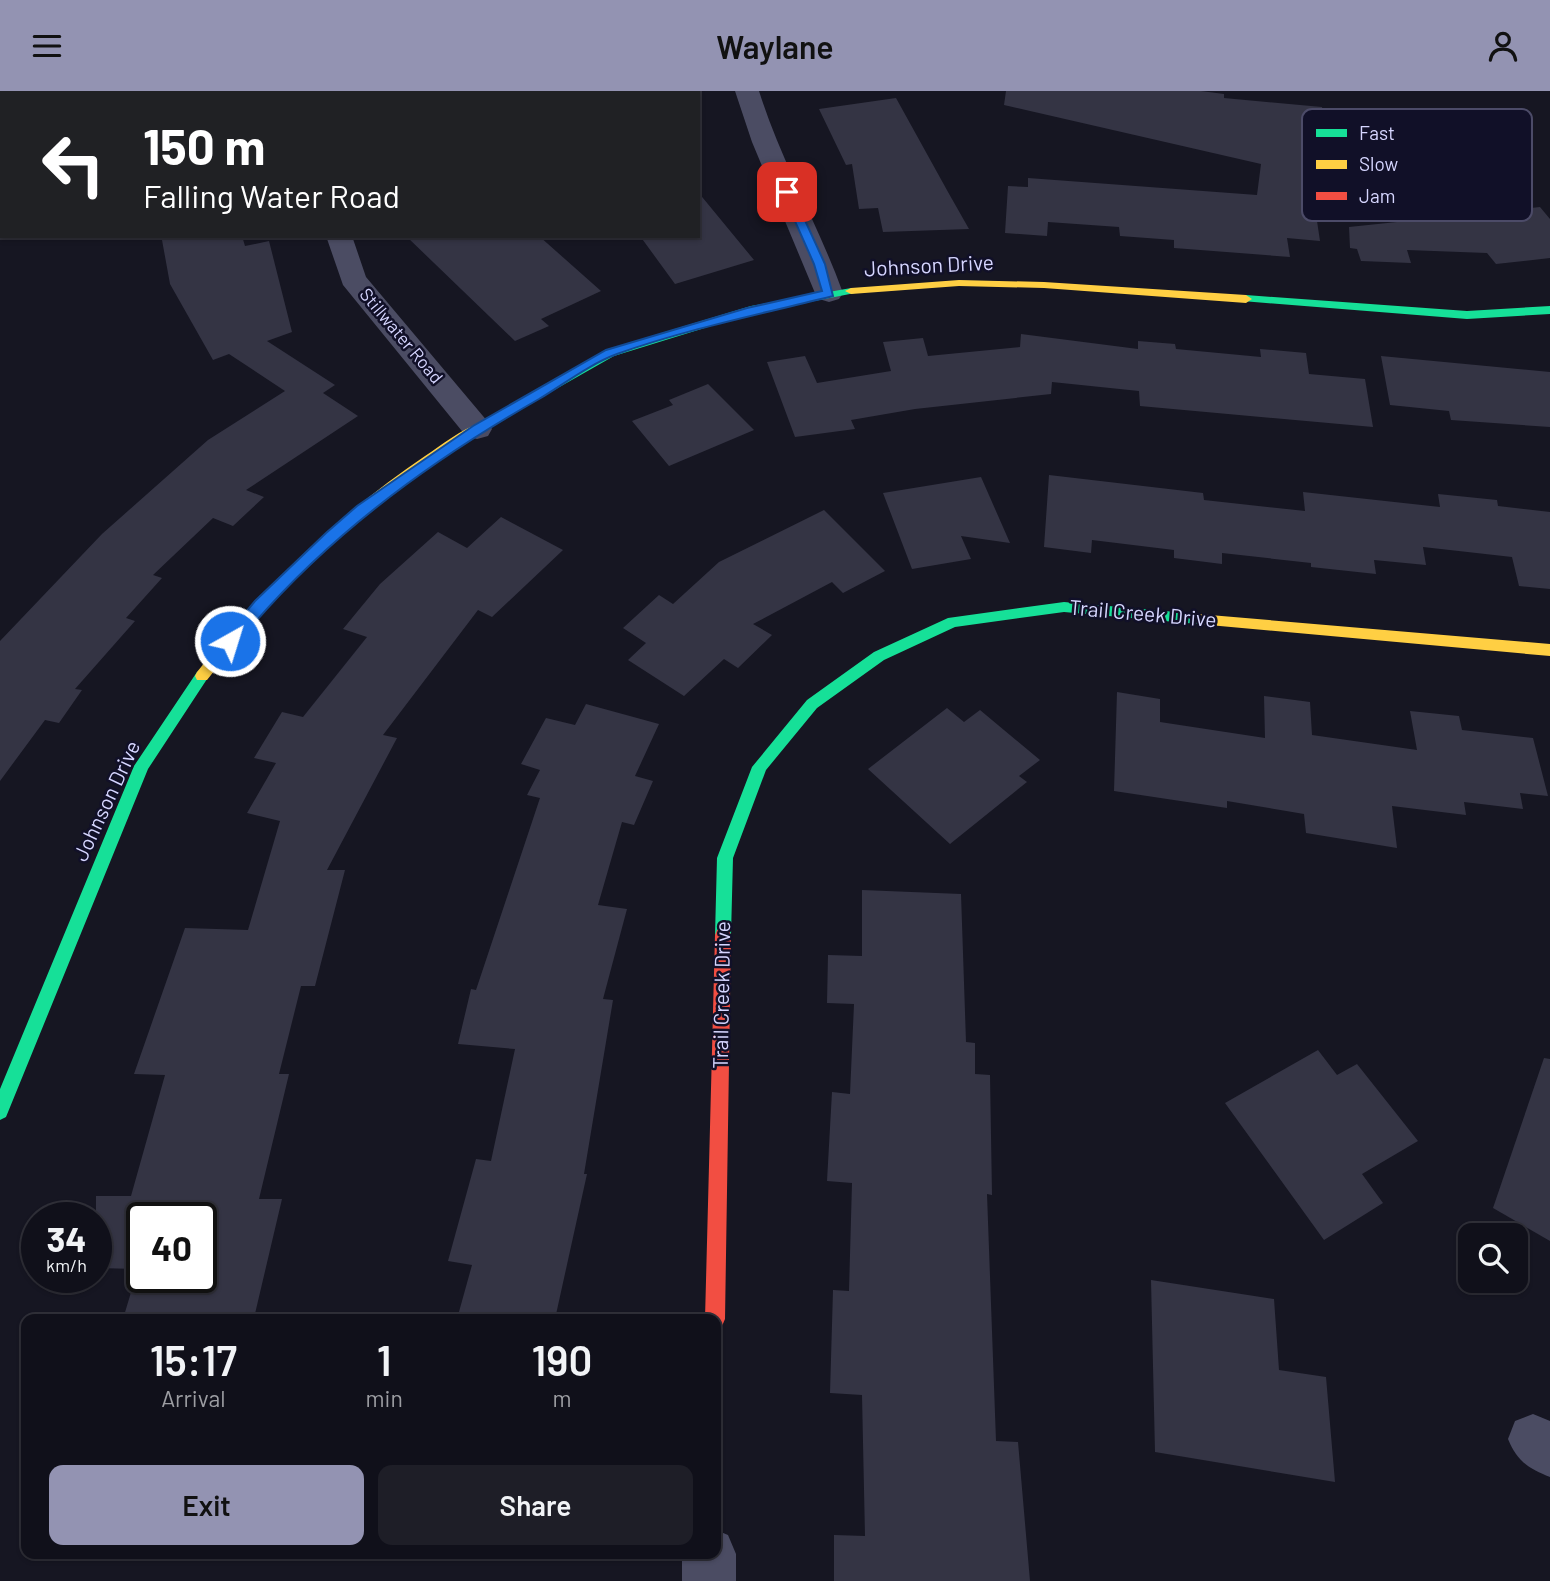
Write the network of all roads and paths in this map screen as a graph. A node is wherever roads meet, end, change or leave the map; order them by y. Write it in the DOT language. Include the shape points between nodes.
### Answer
graph roads {
  1 [pos="747,91"];
  2 [pos="340,238"];
  3 [pos="829,293"];
  4 [pos="1550,310"];
  5 [pos="477,429"];
  6 [pos="1550,650"];
  7 [pos="10,1056"];
  8 [pos="0,1111"];
  9 [pos="715,1314"];
  10 [pos="709,1559"];
  11 [pos="709,1581"];
  1 -- 3 [label="street" via="754,119"];
  2 -- 5 [label="street, Stillwater Road" via="353,279"];
  3 -- 4 [label="street, Johnson Drive" via="959,283 1044,285 1467,315"];
  3 -- 5 [label="street, Johnson Drive" via="751,310 610,352"];
  5 -- 7 [label="street, Johnson Drive" via="362,509 315,550 260,605 201,677 142,766"];
  6 -- 9 [label="street, Trail Creek Drive" via="1064,607 953,622 879,656 812,704 761,767 725,858"];
  7 -- 8 [label="street, Johnson Drive"];
  10 -- 11 [label="street"];
}
